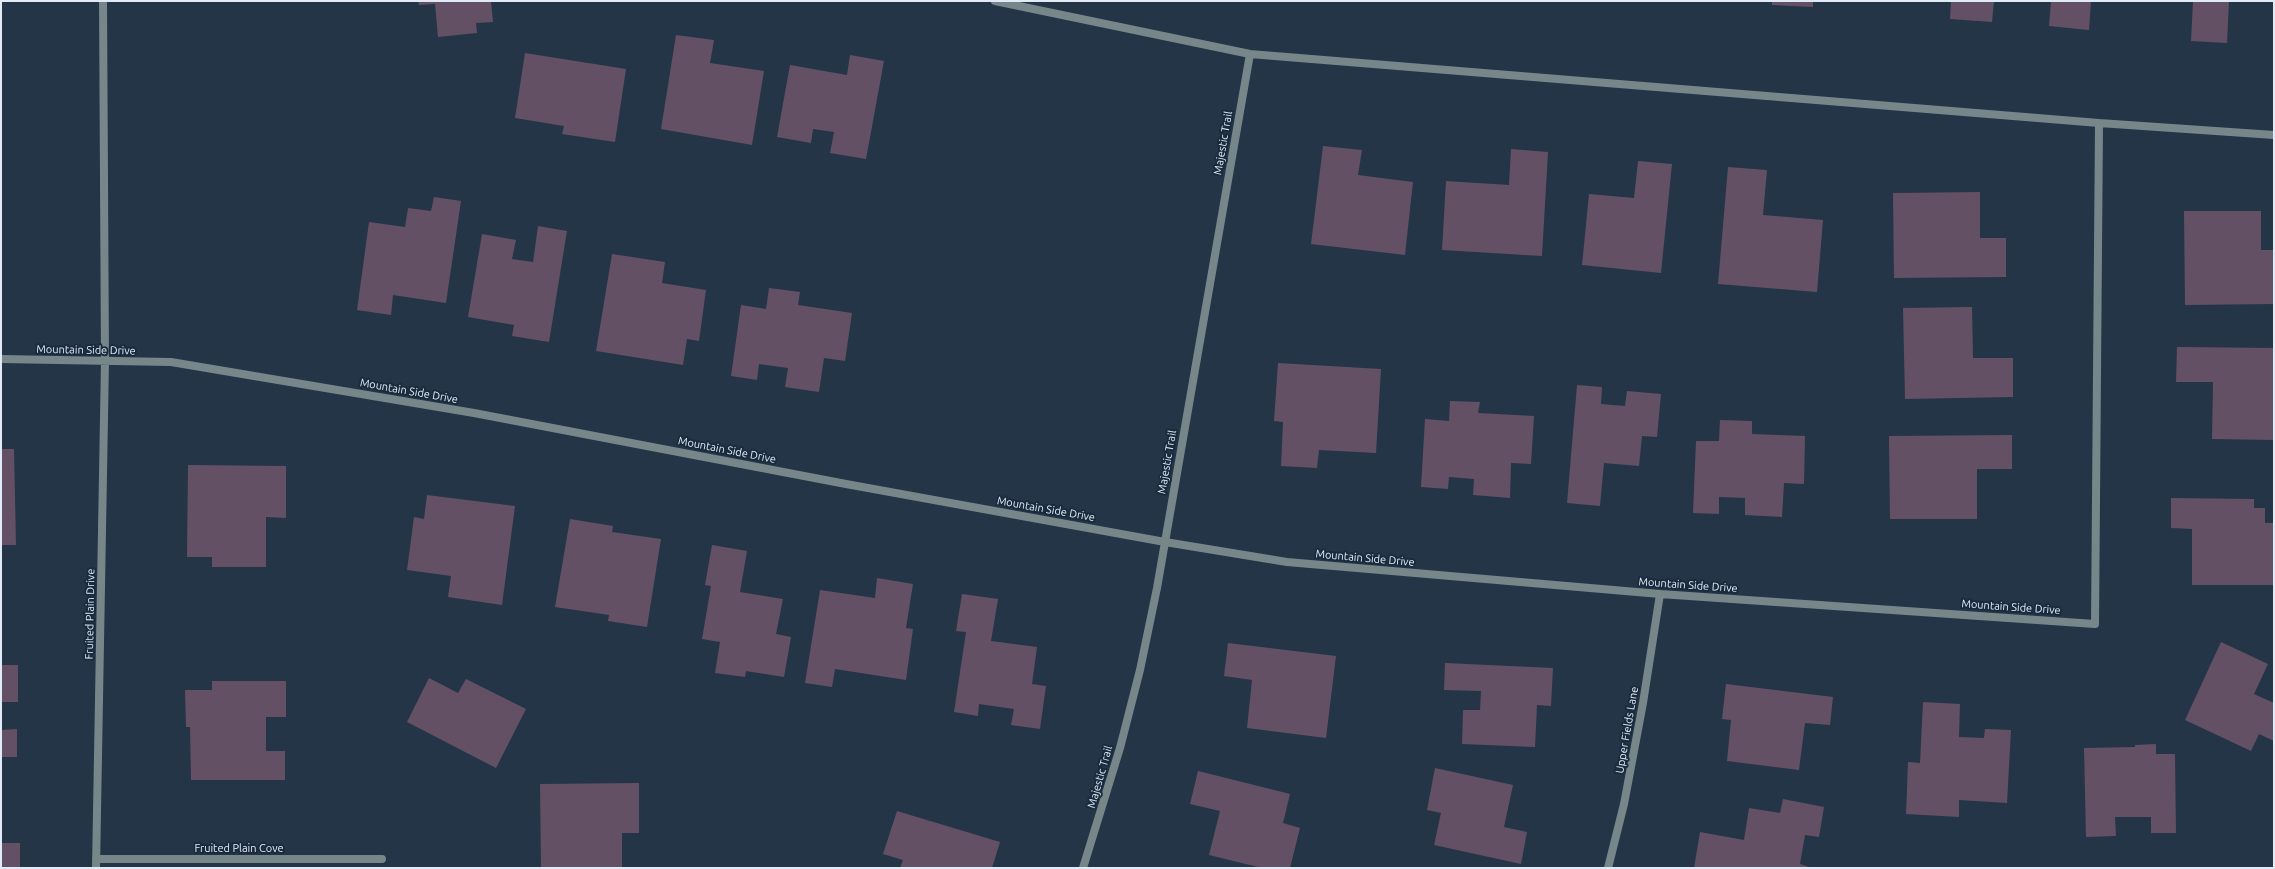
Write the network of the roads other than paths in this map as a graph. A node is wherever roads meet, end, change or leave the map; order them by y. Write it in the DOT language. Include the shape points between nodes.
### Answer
graph roads {
  1 [pos="103,1"];
  2 [pos="995,1"];
  3 [pos="1250,54"];
  4 [pos="2099,122"];
  5 [pos="2274,136"];
  6 [pos="1,359"];
  7 [pos="106,361"];
  8 [pos="1165,542"];
  9 [pos="1660,594"];
  10 [pos="96,859"];
  11 [pos="382,859"];
  12 [pos="96,868"];
  13 [pos="1084,868"];
  14 [pos="1608,868"];
  1 -- 7 [label="street, Fruited Plain Drive"];
  2 -- 3 [label="street"];
  3 -- 4 [label="street"];
  3 -- 8 [label="street, Majestic Trail"];
  4 -- 5 [label="street"];
  4 -- 9 [label="street, Mountain Side Drive" via="2095,624"];
  6 -- 7 [label="street, Mountain Side Drive"];
  7 -- 8 [label="street, Mountain Side Drive" via="170,362 474,413"];
  7 -- 10 [label="street, Fruited Plain Drive"];
  8 -- 9 [label="street, Mountain Side Drive" via="1294,562"];
  8 -- 13 [label="street, Majestic Trail" via="1140,670"];
  9 -- 14 [label="street, Upper Fields Lane" via="1624,804"];
  10 -- 11 [label="street, Fruited Plain Cove"];
  10 -- 12 [label="street, Fruited Plain Drive"];
}
